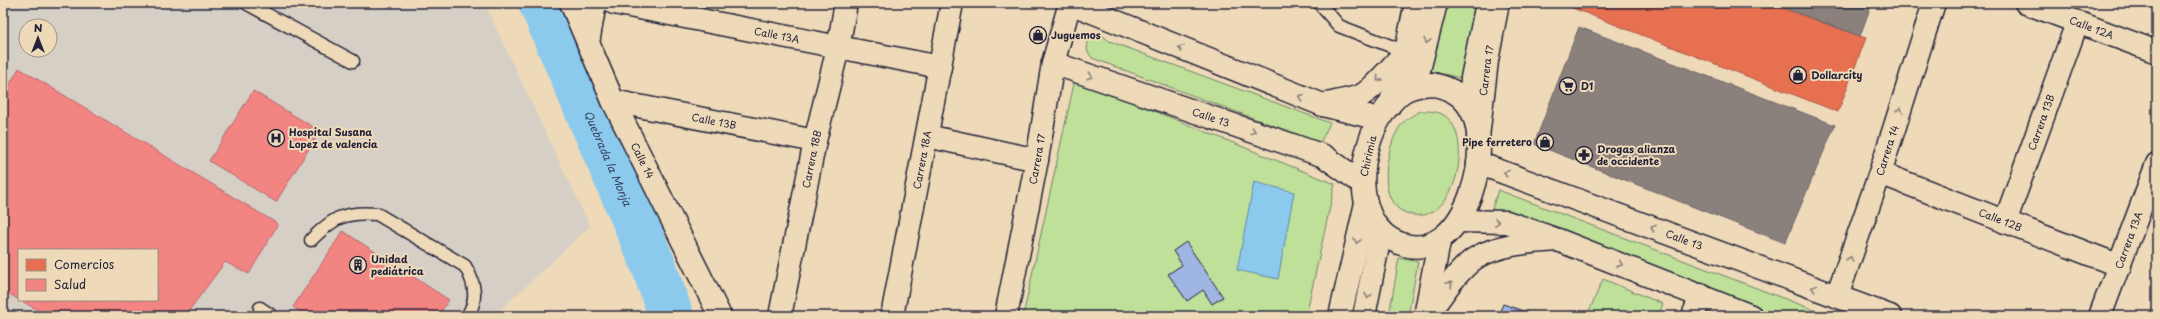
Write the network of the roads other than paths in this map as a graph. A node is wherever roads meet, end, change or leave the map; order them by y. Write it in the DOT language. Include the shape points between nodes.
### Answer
graph roads {
  1 [pos="246,3"];
  2 [pos="571,3"];
  3 [pos="595,3"];
  4 [pos="614,3"];
  5 [pos="846,3"];
  6 [pos="952,3"];
  7 [pos="1070,3"];
  8 [pos="1319,3"];
  9 [pos="1416,3"];
  10 [pos="1436,3"];
  11 [pos="1487,3"];
  12 [pos="1498,3"];
  13 [pos="1934,3"];
  14 [pos="2026,3"];
  15 [pos="2077,23"];
  16 [pos="588,43"];
  17 [pos="838,48"];
  18 [pos="1406,52"];
  19 [pos="2157,52"];
  20 [pos="353,60"];
  21 [pos="1053,63"];
  22 [pos="940,67"];
  23 [pos="1415,86"];
  24 [pos="613,101"];
  25 [pos="1323,105"];
  26 [pos="1470,107"];
  27 [pos="1384,112"];
  28 [pos="927,136"];
  29 [pos="1478,138"];
  30 [pos="815,141"];
  31 [pos="1037,160"];
  32 [pos="1478,163"];
  33 [pos="2157,164"];
  34 [pos="1880,173"];
  35 [pos="1364,193"];
  36 [pos="1458,221"];
  37 [pos="2005,222"];
  38 [pos="1381,230"];
  39 [pos="311,240"];
  40 [pos="1558,240"];
  41 [pos="1439,242"];
  42 [pos="2120,266"];
  43 [pos="1701,295"];
  44 [pos="1837,296"];
  45 [pos="260,308"];
  46 [pos="272,316"];
  47 [pos="467,316"];
  48 [pos="720,316"];
  49 [pos="780,316"];
  50 [pos="892,316"];
  51 [pos="1006,316"];
  52 [pos="1340,316"];
  53 [pos="1364,316"];
  54 [pos="1426,316"];
  55 [pos="1693,316"];
  56 [pos="1751,316"];
  57 [pos="1890,316"];
  58 [pos="2100,316"];
  1 -- 20 [label="lane"];
  2 -- 16 [label="street, Calle 14"];
  3 -- 16 [label="street"];
  4 -- 17 [label="street, Calle 13A"];
  5 -- 17 [label="street, Carrera 18B"];
  6 -- 22 [label="street, Carrera 18A"];
  7 -- 21 [label="street, Carrera 17"];
  25 -- 7 [label="street, one-way"];
  8 -- 18 [label="lane" via="1339,26"];
  9 -- 18 [label="street"];
  10 -- 23 [label="street, one-way"];
  11 -- 26 [label="street, Carrera 17" via="1472,78"];
  12 -- 29 [label="street, Carrera 17" via="1487,60"];
  34 -- 13 [label="street, Carrera 14, one-way"];
  14 -- 15 [label="street, Calle 12A"];
  15 -- 19 [label="street, Calle 12A"];
  15 -- 37 [label="street, Carrera 13B"];
  16 -- 24 [label="street, Calle 14"];
  17 -- 22 [label="street, Calle 13A"];
  17 -- 30 [label="street, Carrera 18B"];
  18 -- 25 [label="street, one-way" via="1376,84 1361,95"];
  18 -- 27 [label="street"];
  21 -- 31 [label="street, Carrera 17"];
  21 -- 35 [label="street, Calle 13, one-way" via="1324,156"];
  22 -- 28 [label="street, Carrera 18A"];
  23 -- 26 [label="street, Chirimia" via="1432,84 1444,87 1454,91"];
  23 -- 27 [label="street, Chirimia" via="1401,93"];
  24 -- 30 [label="street, Calle 13B"];
  24 -- 48 [label="street, Calle 14"];
  25 -- 27 [label="street"];
  26 -- 29 [label="street, Chirimia" via="1477,124"];
  27 -- 35 [label="street, Chirimia" via="1370,141"];
  28 -- 31 [label="street"];
  28 -- 50 [label="street, Carrera 18A"];
  29 -- 32 [label="street, Chirimia"];
  30 -- 49 [label="street, Carrera 18B"];
  31 -- 51 [label="street, Carrera 17"];
  32 -- 36 [label="street, Chirimia" via="1472,190"];
  44 -- 32 [label="street, Calle 13, one-way"];
  33 -- 42 [label="street, Carrera 13A"];
  34 -- 37 [label="street, Calle 12B"];
  44 -- 34 [label="street, Carrera 14, one-way"];
  35 -- 38 [label="street" via="1371,219"];
  35 -- 52 [label="street, Chirimia, one-way"];
  36 -- 40 [label="street, one-way" via="1507,222"];
  36 -- 41 [label="street, Chirimia"];
  37 -- 42 [label="street, Calle 12B"];
  38 -- 41 [label="street" via="1390,240 1403,245 1418,246"];
  38 -- 53 [label="street, one-way"];
  39 -- 47 [label="lane" via="328,223 343,215 360,212 377,214 465,266 474,289 473,301"];
  40 -- 43 [label="street, one-way"];
  54 -- 40 [label="street, one-way" via="1447,287 1474,260 1519,243"];
  41 -- 54 [label="street"];
  42 -- 58 [label="street, Carrera 13A"];
  43 -- 55 [label="street"];
  43 -- 56 [label="street"];
  44 -- 57 [label="street, Calle 13"];
  45 -- 46 [label="lane"];
}
